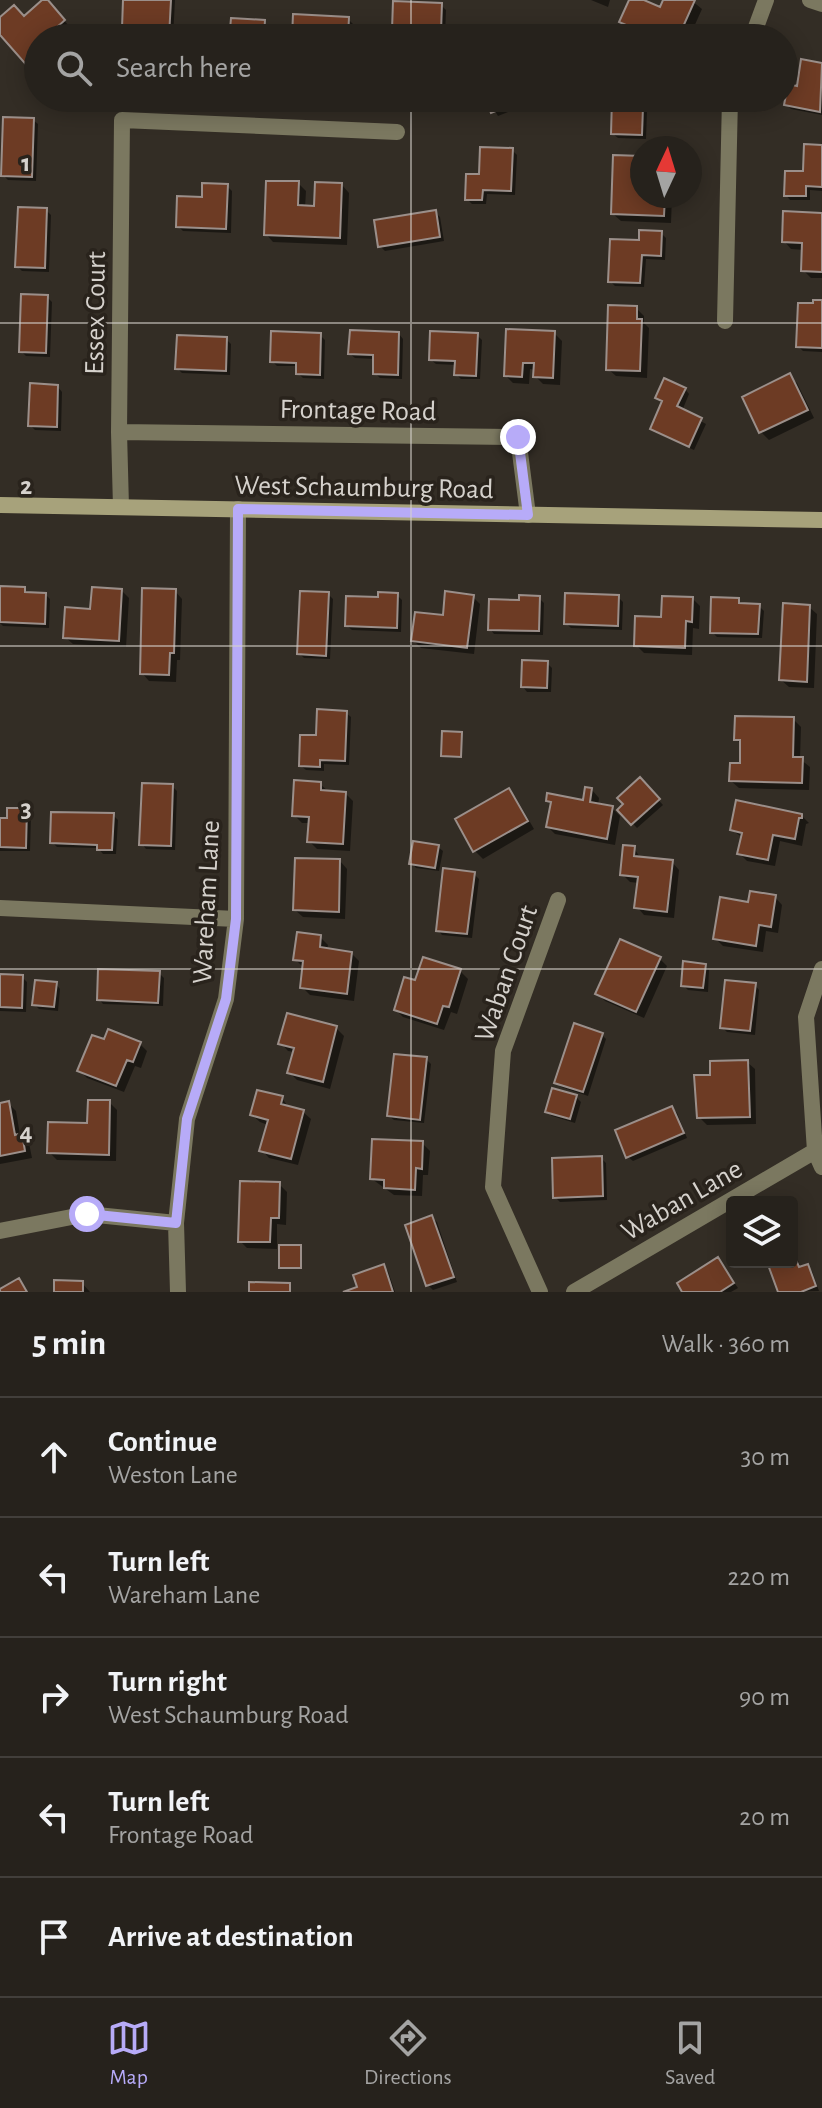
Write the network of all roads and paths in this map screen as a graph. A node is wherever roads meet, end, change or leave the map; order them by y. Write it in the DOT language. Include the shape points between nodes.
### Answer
graph roads {
  1 [pos="766,0"];
  2 [pos="810,0"];
  3 [pos="822,4"];
  4 [pos="757,24"];
  5 [pos="730,112"];
  6 [pos="397,132"];
  7 [pos="725,321"];
  8 [pos="119,432"];
  9 [pos="0,505"];
  10 [pos="121,507"];
  11 [pos="238,509"];
  12 [pos="528,515"];
  13 [pos="822,520"];
  14 [pos="558,900"];
  15 [pos="0,908"];
  16 [pos="236,919"];
  17 [pos="822,969"];
  18 [pos="815,1151"];
  19 [pos="822,1167"];
  20 [pos="176,1223"];
  21 [pos="0,1231"];
  22 [pos="178,1292"];
  23 [pos="540,1292"];
  24 [pos="574,1292"];
  1 -- 4 [label="street"];
  2 -- 3 [label="street"];
  5 -- 7 [label="street"];
  6 -- 8 [label="street, Essex Court" via="122,120"];
  8 -- 10 [label="street, Essex Court"];
  8 -- 12 [label="street, Frontage Road" via="518,437"];
  9 -- 10 [label="main road, West Schaumburg Road"];
  10 -- 11 [label="main road, West Schaumburg Road"];
  11 -- 12 [label="main road, West Schaumburg Road"];
  11 -- 16 [label="street, Wareham Lane"];
  12 -- 13 [label="main road, West Schaumburg Road"];
  14 -- 23 [label="street, Waban Court" via="503,1051 493,1187"];
  15 -- 16 [label="street"];
  16 -- 20 [label="street, Wareham Lane" via="226,999 187,1119"];
  17 -- 18 [label="street" via="806,1017"];
  18 -- 19 [label="street"];
  18 -- 24 [label="street, Waban Lane"];
  20 -- 21 [label="street" via="87,1214"];
  20 -- 22 [label="street, Wareham Lane"];
}
